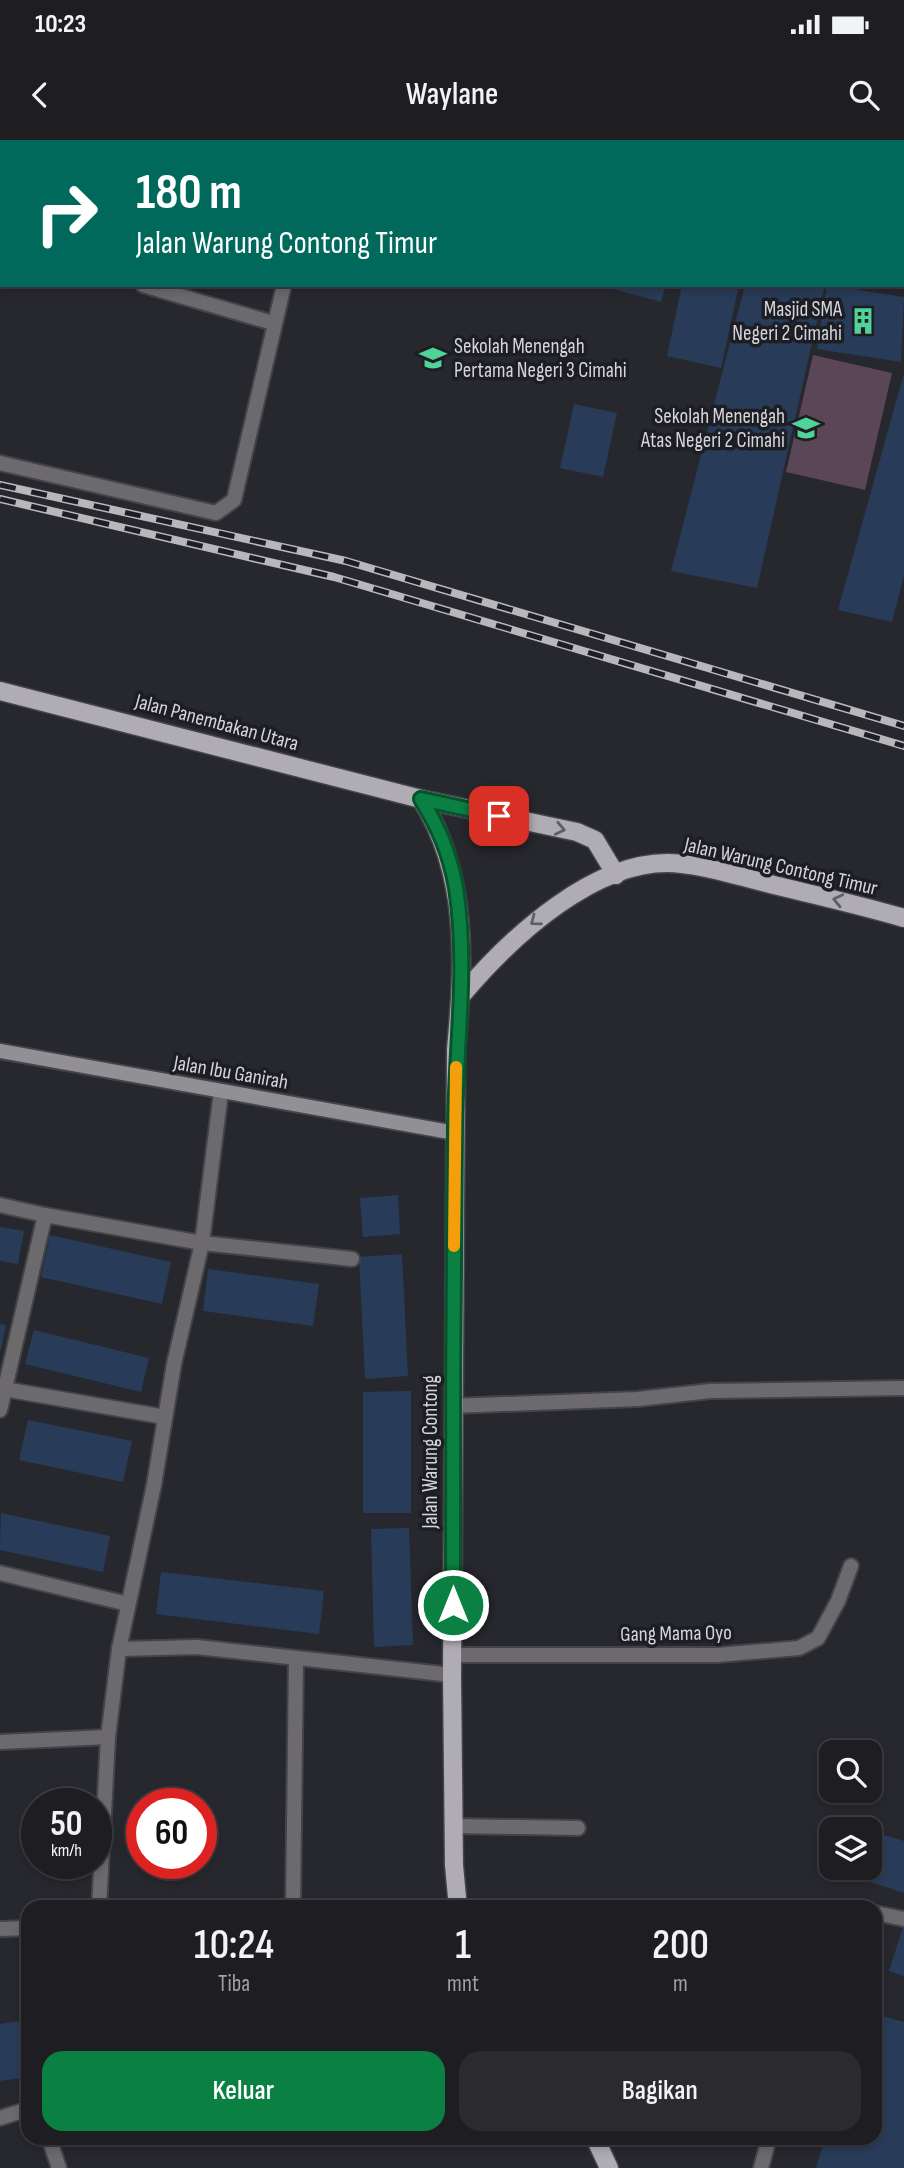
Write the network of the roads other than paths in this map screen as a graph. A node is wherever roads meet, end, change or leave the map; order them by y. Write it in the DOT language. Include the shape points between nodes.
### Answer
graph roads {
  1 [pos="150,287"];
  2 [pos="283,287"];
  3 [pos="273,323"];
  4 [pos="0,463"];
  5 [pos="0,691"];
  6 [pos="421,799"];
  7 [pos="616,875"];
  8 [pos="904,919"];
  9 [pos="461,996"];
  10 [pos="0,1051"];
  11 [pos="221,1092"];
  12 [pos="455,1133"];
  13 [pos="0,1205"];
  14 [pos="46,1215"];
  15 [pos="202,1243"];
  16 [pos="352,1259"];
  17 [pos="904,1388"];
  18 [pos="4,1389"];
  19 [pos="453,1406"];
  20 [pos="0,1410"];
  21 [pos="165,1417"];
  22 [pos="851,1566"];
  23 [pos="0,1573"];
  24 [pos="128,1604"];
  25 [pos="119,1649"];
  26 [pos="452,1655"];
  27 [pos="296,1658"];
  28 [pos="452,1675"];
  29 [pos="108,1737"];
  30 [pos="0,1742"];
  31 [pos="454,1826"];
  32 [pos="578,1828"];
  33 [pos="99,1900"];
  34 [pos="293,1900"];
  35 [pos="458,1900"];
  36 [pos="882,1914"];
  37 [pos="904,1919"];
  38 [pos="21,1928"];
  39 [pos="0,1929"];
  40 [pos="21,2111"];
  41 [pos="0,2118"];
  42 [pos="51,2145"];
  43 [pos="767,2145"];
  44 [pos="59,2168"];
  45 [pos="761,2168"];
  1 -- 3 [label="street"];
  2 -- 3 [label="street"];
  3 -- 4 [label="street" via="234,500 216,513"];
  5 -- 6 [label="main road, Jalan Panembakan Utara"];
  6 -- 7 [label="main road, one-way" via="577,832 595,840"];
  6 -- 9 [label="main road, Jalan Warung Contong" via="444,840 456,888"];
  8 -- 7 [label="main road, Jalan Warung Contong Timur, one-way" via="680,863"];
  7 -- 9 [label="main road, one-way" via="557,904 527,927"];
  9 -- 12 [label="main road, Jalan Warung Contong"];
  10 -- 11 [label="main road, Jalan Ibu Ganirah"];
  11 -- 12 [label="main road, Jalan Ibu Ganirah"];
  11 -- 15 [label="street"];
  12 -- 19 [label="main road, Jalan Warung Contong"];
  13 -- 14 [label="street"];
  14 -- 15 [label="street"];
  14 -- 18 [label="street"];
  15 -- 16 [label="street"];
  15 -- 21 [label="street"];
  17 -- 19 [label="street" via="710,1391 638,1399"];
  18 -- 20 [label="street"];
  18 -- 21 [label="street"];
  19 -- 26 [label="main road, Jalan Warung Contong"];
  21 -- 24 [label="street"];
  22 -- 26 [label="street, Gang Mama Oyo" via="818,1638 799,1648 718,1655"];
  23 -- 24 [label="street"];
  24 -- 25 [label="street"];
  25 -- 27 [label="street" via="197,1647"];
  25 -- 29 [label="street"];
  26 -- 28 [label="main road, Jalan Warung Contong"];
  27 -- 28 [label="street"];
  27 -- 34 [label="street"];
  28 -- 31 [label="main road, Jalan Warung Contong"];
  29 -- 30 [label="street"];
  29 -- 33 [label="street"];
  31 -- 32 [label="street"];
  31 -- 35 [label="main road, Jalan Warung Contong"];
  36 -- 37 [label="street"];
  38 -- 39 [label="street"];
  40 -- 41 [label="street"];
  42 -- 44 [label="street"];
  43 -- 45 [label="street"];
}
